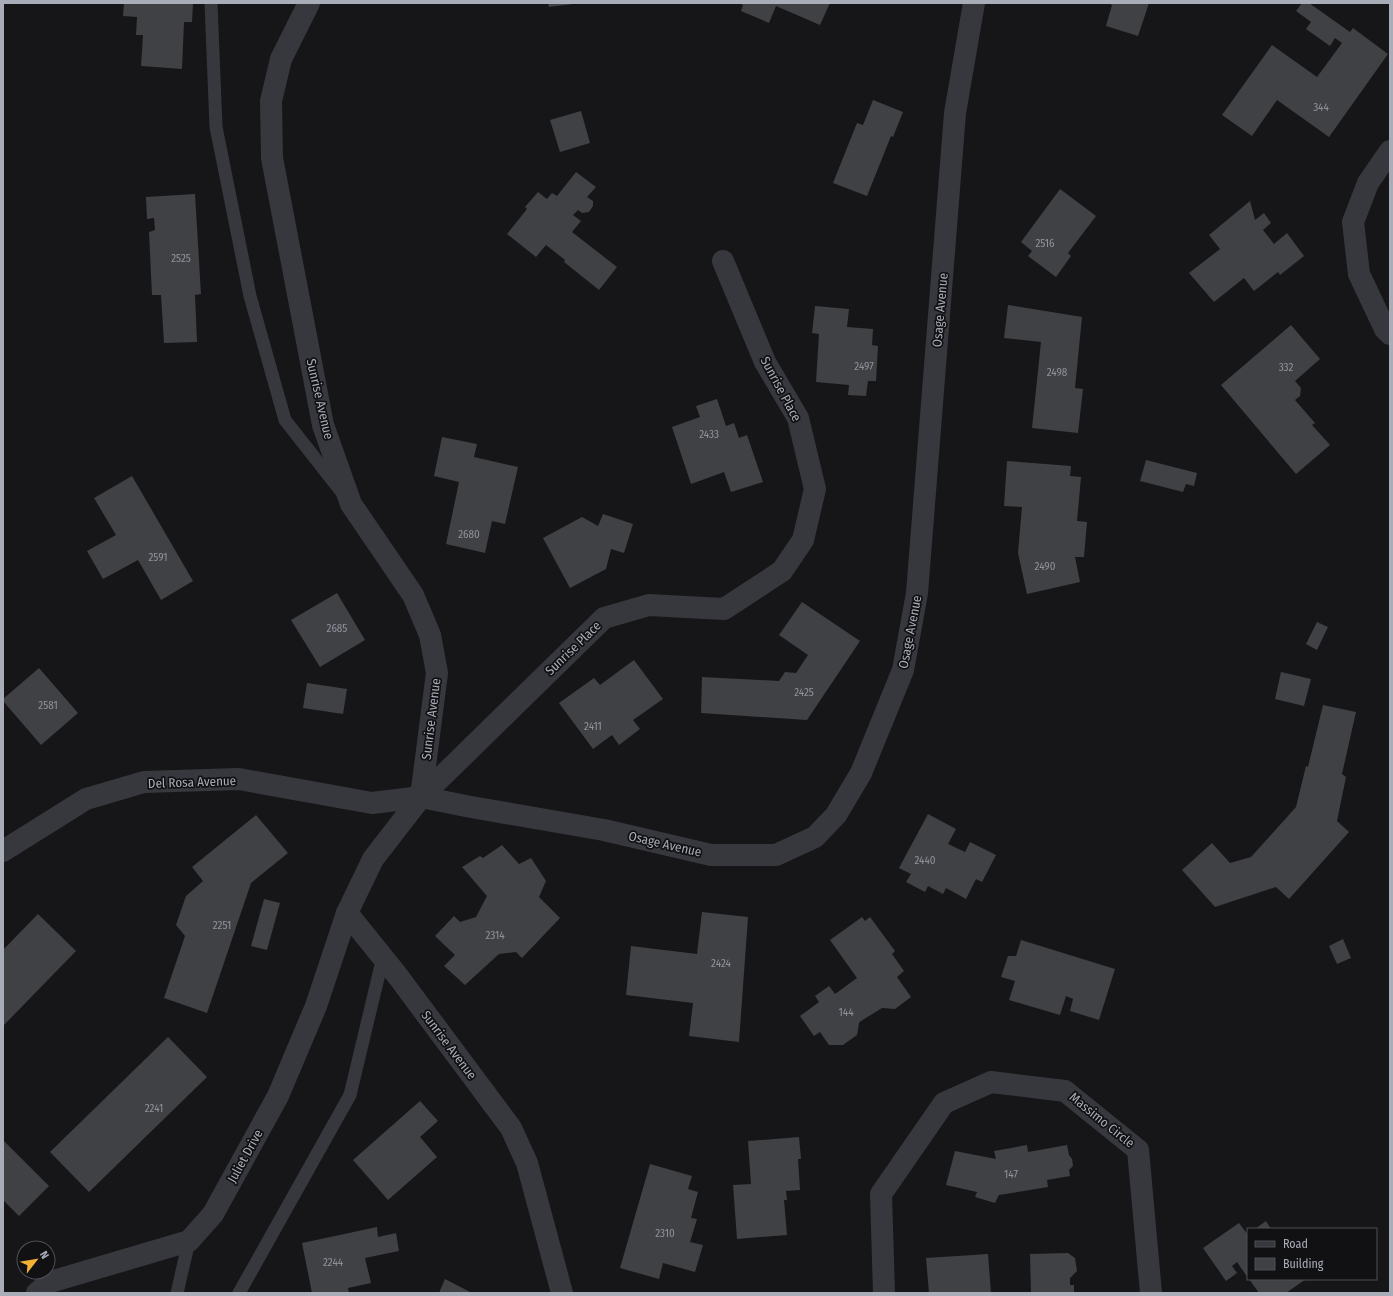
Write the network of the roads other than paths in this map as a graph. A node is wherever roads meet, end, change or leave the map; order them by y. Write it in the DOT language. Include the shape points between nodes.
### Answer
graph roads {
  1 [pos="211,3"];
  2 [pos="309,3"];
  3 [pos="974,3"];
  4 [pos="1390,151"];
  5 [pos="722,261"];
  6 [pos="1390,334"];
  7 [pos="351,504"];
  8 [pos="421,797"];
  9 [pos="3,851"];
  10 [pos="347,913"];
  11 [pos="382,957"];
  12 [pos="190,1241"];
  13 [pos="37,1293"];
  14 [pos="177,1293"];
  15 [pos="239,1293"];
  16 [pos="562,1293"];
  17 [pos="884,1293"];
  18 [pos="1151,1293"];
  1 -- 7 [label="lane" via="216,127 250,296 285,420"];
  2 -- 7 [label="street, Sunrise Avenue" via="281,59 271,102 272,158 323,425"];
  3 -- 8 [label="street, Osage Avenue" via="955,113 918,593 903,670 862,773 836,815 815,837 776,855 711,854 604,830"];
  4 -- 6 [label="street" via="1368,183 1354,222 1359,274 1385,329"];
  5 -- 8 [label="street, Sunrise Place" via="765,362 798,418 815,488 803,540 782,571 724,609 649,605 604,618"];
  7 -- 8 [label="street, Sunrise Avenue" via="412,595 430,635 437,673"];
  8 -- 9 [label="street, Del Rosa Avenue" via="372,804 239,779 144,782 86,798"];
  8 -- 10 [label="street" via="373,859"];
  10 -- 11 [label="street, Sunrise Avenue"];
  10 -- 12 [label="street, Juliet Drive" via="316,1006 278,1096 213,1214"];
  11 -- 15 [label="lane" via="350,1095"];
  11 -- 16 [label="street, Sunrise Avenue" via="511,1128 527,1163"];
  12 -- 13 [label="street" via="50,1282"];
  12 -- 14 [label="lane"];
  17 -- 18 [label="street, Massimo Circle" via="881,1194 944,1102 991,1082 1065,1091 1138,1150"];
}
